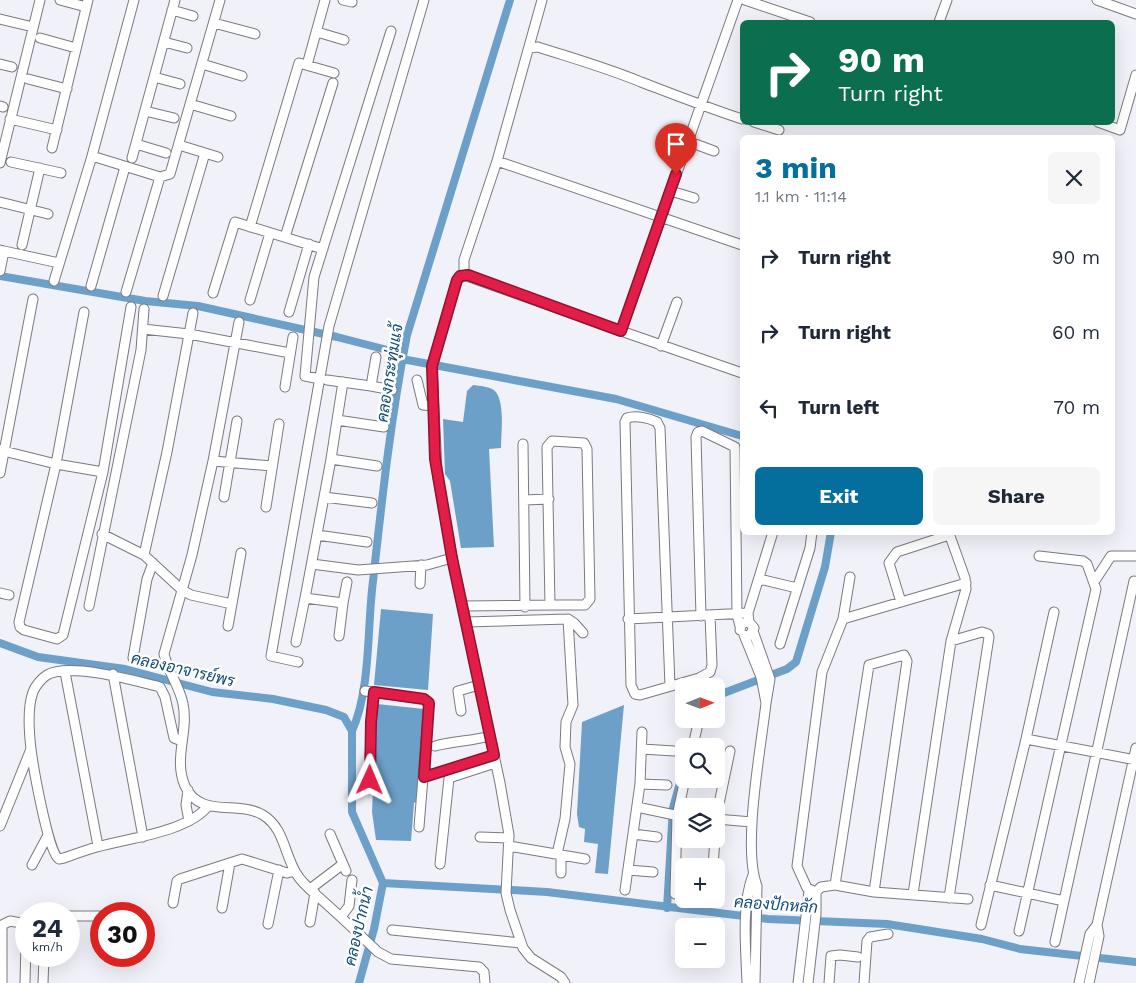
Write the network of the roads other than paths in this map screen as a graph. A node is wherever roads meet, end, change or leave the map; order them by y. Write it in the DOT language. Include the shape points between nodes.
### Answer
graph roads {
  1 [pos="40,0"];
  2 [pos="60,0"];
  3 [pos="134,0"];
  4 [pos="175,0"];
  5 [pos="220,0"];
  6 [pos="325,0"];
  7 [pos="343,0"];
  8 [pos="424,0"];
  9 [pos="542,0"];
  10 [pos="738,0"];
  11 [pos="745,0"];
  12 [pos="947,0"];
  13 [pos="1096,0"];
  14 [pos="352,2"];
  15 [pos="87,3"];
  16 [pos="172,10"];
  17 [pos="1136,14"];
  18 [pos="193,16"];
  19 [pos="0,19"];
  20 [pos="804,20"];
  21 [pos="940,20"];
  22 [pos="214,23"];
  23 [pos="33,27"];
  24 [pos="391,31"];
  25 [pos="317,32"];
  26 [pos="255,34"];
  27 [pos="40,38"];
  28 [pos="344,40"];
  29 [pos="164,42"];
  30 [pos="76,48"];
  31 [pos="187,48"];
  32 [pos="530,48"];
  33 [pos="0,64"];
  34 [pos="202,64"];
  35 [pos="308,65"];
  36 [pos="12,67"];
  37 [pos="1136,75"];
  38 [pos="242,76"];
  39 [pos="154,77"];
  40 [pos="28,80"];
  41 [pos="180,84"];
  42 [pos="67,89"];
  43 [pos="190,104"];
  44 [pos="699,106"];
  45 [pos="145,111"];
  46 [pos="231,116"];
  47 [pos="174,118"];
  48 [pos="740,118"];
  49 [pos="10,119"];
  50 [pos="763,125"];
  51 [pos="1106,125"];
  52 [pos="57,130"];
  53 [pos="779,130"];
  54 [pos="687,141"];
  55 [pos="136,144"];
  56 [pos="179,145"];
  57 [pos="52,148"];
  58 [pos="714,151"];
  59 [pos="1,153"];
  60 [pos="166,153"];
  61 [pos="205,153"];
  62 [pos="92,156"];
  63 [pos="218,157"];
  64 [pos="132,158"];
  65 [pos="497,161"];
  66 [pos="11,162"];
  67 [pos="0,163"];
  68 [pos="125,167"];
  69 [pos="40,168"];
  70 [pos="61,173"];
  71 [pos="160,177"];
  72 [pos="671,191"];
  73 [pos="694,198"];
  74 [pos="0,202"];
  75 [pos="31,210"];
  76 [pos="48,214"];
  77 [pos="662,216"];
  78 [pos="250,227"];
  79 [pos="270,233"];
  80 [pos="285,237"];
  81 [pos="309,244"];
  82 [pos="740,244"];
  83 [pos="22,245"];
  84 [pos="323,248"];
  85 [pos="2,250"];
  86 [pos="60,263"];
  87 [pos="1,268"];
  88 [pos="464,275"];
  89 [pos="54,281"];
  90 [pos="91,286"];
  91 [pos="126,292"];
  92 [pos="213,293"];
  93 [pos="163,296"];
  94 [pos="32,299"];
  95 [pos="250,300"];
  96 [pos="677,302"];
  97 [pos="131,307"];
  98 [pos="144,309"];
  99 [pos="84,312"];
  100 [pos="289,312"];
  101 [pos="193,313"];
  102 [pos="239,322"];
  103 [pos="143,329"];
  104 [pos="621,331"];
  105 [pos="189,334"];
  106 [pos="293,337"];
  107 [pos="234,343"];
  108 [pos="662,346"];
  109 [pos="290,353"];
  110 [pos="376,356"];
  111 [pos="740,372"];
  112 [pos="324,380"];
  113 [pos="416,380"];
  114 [pos="343,382"];
  115 [pos="371,386"];
  116 [pos="284,387"];
  117 [pos="392,390"];
  118 [pos="433,406"];
  119 [pos="337,420"];
  120 [pos="237,421"];
  121 [pos="279,424"];
  122 [pos="384,427"];
  123 [pos="523,444"];
  124 [pos="2,451"];
  125 [pos="331,459"];
  126 [pos="213,461"];
  127 [pos="230,463"];
  128 [pos="56,464"];
  129 [pos="272,466"];
  130 [pos="377,466"];
  131 [pos="103,472"];
  132 [pos="0,473"];
  133 [pos="224,497"];
  134 [pos="324,497"];
  135 [pos="549,499"];
  136 [pos="524,500"];
  137 [pos="372,504"];
  138 [pos="266,507"];
  139 [pos="102,534"];
  140 [pos="317,535"];
  141 [pos="772,535"];
  142 [pos="812,535"];
  143 [pos="367,542"];
  144 [pos="241,553"];
  145 [pos="144,555"];
  146 [pos="1039,556"];
  147 [pos="1136,556"];
  148 [pos="452,558"];
  149 [pos="152,563"];
  150 [pos="312,564"];
  151 [pos="421,565"];
  152 [pos="850,577"];
  153 [pos="759,579"];
  154 [pos="1134,581"];
  155 [pos="348,582"];
  156 [pos="1094,582"];
  157 [pos="966,583"];
  158 [pos="420,584"];
  159 [pos="797,588"];
  160 [pos="182,590"];
  161 [pos="305,598"];
  162 [pos="901,602"];
  163 [pos="343,603"];
  164 [pos="232,604"];
  165 [pos="550,605"];
  166 [pos="88,606"];
  167 [pos="464,606"];
  168 [pos="525,607"];
  169 [pos="1054,612"];
  170 [pos="737,615"];
  171 [pos="705,616"];
  172 [pos="666,618"];
  173 [pos="749,618"];
  174 [pos="568,619"];
  175 [pos="628,619"];
  176 [pos="843,619"];
  177 [pos="467,622"];
  178 [pos="228,626"];
  179 [pos="740,626"];
  180 [pos="753,631"];
  181 [pos="582,633"];
  182 [pos="744,635"];
  183 [pos="339,636"];
  184 [pos="950,641"];
  185 [pos="296,642"];
  186 [pos="780,644"];
  187 [pos="757,656"];
  188 [pos="133,658"];
  189 [pos="298,662"];
  190 [pos="65,672"];
  191 [pos="113,674"];
  192 [pos="479,685"];
  193 [pos="670,686"];
  194 [pos="461,711"];
  195 [pos="642,732"];
  196 [pos="490,736"];
  197 [pos="1026,739"];
  198 [pos="182,741"];
  199 [pos="435,746"];
  200 [pos="1061,747"];
  201 [pos="31,748"];
  202 [pos="1136,748"];
  203 [pos="642,749"];
  204 [pos="674,751"];
  205 [pos="730,751"];
  206 [pos="1095,751"];
  207 [pos="495,759"];
  208 [pos="1135,760"];
  209 [pos="424,777"];
  210 [pos="370,780"];
  211 [pos="640,784"];
  212 [pos="666,785"];
  213 [pos="188,790"];
  214 [pos="720,798"];
  215 [pos="208,806"];
  216 [pos="637,807"];
  217 [pos="675,815"];
  218 [pos="725,819"];
  219 [pos="189,821"];
  220 [pos="752,822"];
  221 [pos="0,826"];
  222 [pos="418,828"];
  223 [pos="330,834"];
  224 [pos="633,834"];
  225 [pos="48,835"];
  226 [pos="143,837"];
  227 [pos="480,837"];
  228 [pos="657,837"];
  229 [pos="509,842"];
  230 [pos="98,846"];
  231 [pos="559,855"];
  232 [pos="585,859"];
  233 [pos="230,863"];
  234 [pos="440,864"];
  235 [pos="32,865"];
  236 [pos="279,870"];
  237 [pos="628,870"];
  238 [pos="294,871"];
  239 [pos="653,872"];
  240 [pos="561,873"];
  241 [pos="352,880"];
  242 [pos="835,885"];
  243 [pos="990,885"];
  244 [pos="625,890"];
  245 [pos="312,891"];
  246 [pos="813,892"];
  247 [pos="874,892"];
  248 [pos="913,894"];
  249 [pos="1027,894"];
  250 [pos="950,898"];
  251 [pos="968,899"];
  252 [pos="1064,901"];
  253 [pos="173,903"];
  254 [pos="222,908"];
  255 [pos="751,914"];
  256 [pos="341,917"];
  257 [pos="15,922"];
  258 [pos="310,922"];
  259 [pos="268,924"];
  260 [pos="981,925"];
  261 [pos="392,930"];
  262 [pos="1019,931"];
  263 [pos="888,934"];
  264 [pos="1055,942"];
  265 [pos="521,943"];
  266 [pos="858,957"];
  267 [pos="25,967"];
  268 [pos="44,967"];
  269 [pos="1087,967"];
  270 [pos="2,983"];
  271 [pos="25,983"];
  272 [pos="44,983"];
  273 [pos="485,983"];
  274 [pos="566,983"];
  275 [pos="747,983"];
  276 [pos="754,983"];
  277 [pos="798,983"];
  278 [pos="808,983"];
  279 [pos="829,983"];
  280 [pos="864,983"];
  281 [pos="1080,983"];
  282 [pos="1089,983"];
  1 -- 23 [label="street"];
  2 -- 15 [label="street"];
  3 -- 62 [label="street"];
  4 -- 16 [label="street"];
  5 -- 22 [label="street"];
  6 -- 25 [label="street"];
  7 -- 14 [label="street"];
  8 -- 112 [label="street" via="329,326"];
  9 -- 32 [label="street"];
  10 -- 44 [label="street"];
  11 -- 20 [label="street"];
  12 -- 21 [label="street"];
  13 -- 17 [label="street"];
  15 -- 30 [label="street"];
  16 -- 18 [label="street"];
  16 -- 29 [label="street"];
  19 -- 23 [label="street"];
  22 -- 26 [label="street"];
  22 -- 34 [label="street"];
  23 -- 49 [label="street"];
  24 -- 84 [label="street"];
  25 -- 28 [label="street"];
  25 -- 35 [label="street"];
  27 -- 30 [label="street"];
  29 -- 31 [label="street"];
  29 -- 39 [label="street"];
  30 -- 42 [label="street"];
  32 -- 44 [label="street" via="538,47 640,81"];
  32 -- 65 [label="street"];
  33 -- 36 [label="street"];
  34 -- 38 [label="street"];
  34 -- 43 [label="street"];
  35 -- 78 [label="street" via="299,63"];
  35 -- 80 [label="street" via="333,78"];
  37 -- 51 [label="street" via="1120,130"];
  39 -- 41 [label="street"];
  39 -- 45 [label="street"];
  40 -- 42 [label="street"];
  42 -- 52 [label="street"];
  43 -- 46 [label="street"];
  43 -- 56 [label="street"];
  44 -- 48 [label="street"];
  44 -- 54 [label="street"];
  45 -- 47 [label="street"];
  45 -- 55 [label="street"];
  49 -- 52 [label="street"];
  49 -- 59 [label="street"];
  50 -- 53 [label="street"];
  52 -- 57 [label="street"];
  54 -- 58 [label="street"];
  54 -- 72 [label="street"];
  55 -- 60 [label="street"];
  55 -- 64 [label="street"];
  56 -- 61 [label="street"];
  56 -- 71 [label="street" via="170,174"];
  59 -- 67 [label="street"];
  61 -- 63 [label="street"];
  61 -- 93 [label="street"];
  62 -- 68 [label="street"];
  62 -- 86 [label="street"];
  65 -- 77 [label="street"];
  65 -- 88 [label="street" via="464,260"];
  66 -- 69 [label="street"];
  68 -- 71 [label="street"];
  68 -- 90 [label="street"];
  69 -- 70 [label="street"];
  69 -- 75 [label="street"];
  71 -- 91 [label="street"];
  72 -- 73 [label="street"];
  72 -- 77 [label="street"];
  74 -- 75 [label="street"];
  75 -- 76 [label="street"];
  75 -- 83 [label="street"];
  77 -- 82 [label="street"];
  77 -- 104 [label="street"];
  78 -- 79 [label="street"];
  78 -- 92 [label="street" via="235,222"];
  79 -- 80 [label="street"];
  79 -- 95 [label="street"];
  80 -- 81 [label="street"];
  81 -- 84 [label="street"];
  81 -- 100 [label="street"];
  84 -- 112 [label="street" via="314,277 305,376"];
  85 -- 86 [label="street"];
  85 -- 87 [label="street"];
  86 -- 89 [label="street"];
  88 -- 104 [label="street"];
  88 -- 118 [label="street" via="457,280 433,363"];
  94 -- 124 [label="street"];
  96 -- 108 [label="street"];
  97 -- 131 [label="street"];
  98 -- 103 [label="street"];
  99 -- 128 [label="street"];
  101 -- 105 [label="street"];
  102 -- 107 [label="street"];
  103 -- 105 [label="street"];
  103 -- 139 [label="street"];
  104 -- 108 [label="street"];
  105 -- 107 [label="street"];
  105 -- 145 [label="street"];
  106 -- 109 [label="street"];
  107 -- 109 [label="street"];
  107 -- 126 [label="street"];
  108 -- 111 [label="street"];
  109 -- 116 [label="street"];
  110 -- 115 [label="street"];
  112 -- 114 [label="street"];
  112 -- 189 [label="street" via="271,656"];
  113 -- 118 [label="street" via="423,406"];
  114 -- 115 [label="street"];
  114 -- 119 [label="street"];
  115 -- 117 [label="street"];
  118 -- 148 [label="street" via="437,471"];
  119 -- 122 [label="street"];
  119 -- 125 [label="street"];
  120 -- 127 [label="street"];
  121 -- 129 [label="street"];
  123 -- 136 [label="street"];
  124 -- 128 [label="street"];
  124 -- 132 [label="street"];
  125 -- 130 [label="street"];
  125 -- 134 [label="street"];
  126 -- 127 [label="street"];
  126 -- 160 [label="street"];
  127 -- 129 [label="street"];
  127 -- 133 [label="street"];
  128 -- 131 [label="street"];
  128 -- 131 [label="street" via="19,622 24,630 57,639 63,635"];
  129 -- 138 [label="street"];
  134 -- 137 [label="street"];
  134 -- 140 [label="street"];
  135 -- 136 [label="street"];
  135 -- 165 [label="street"];
  135 -- 165 [label="street" via="548,443 584,443 587,449 590,599 585,605"];
  136 -- 168 [label="street"];
  139 -- 145 [label="street"];
  139 -- 166 [label="street"];
  140 -- 143 [label="street"];
  140 -- 150 [label="street"];
  141 -- 153 [label="street"];
  142 -- 159 [label="street"];
  144 -- 164 [label="street"];
  145 -- 149 [label="street"];
  146 -- 156 [label="street" via="1083,561"];
  147 -- 156 [label="street" via="1111,556"];
  148 -- 151 [label="street"];
  148 -- 167 [label="street"];
  149 -- 160 [label="street"];
  149 -- 188 [label="street"];
  150 -- 151 [label="street" via="359,570"];
  150 -- 161 [label="street"];
  151 -- 158 [label="street"];
  152 -- 176 [label="street"];
  153 -- 159 [label="street"];
  153 -- 173 [label="street"];
  154 -- 206 [label="street"];
  155 -- 163 [label="street"];
  156 -- 200 [label="street" via="1095,596"];
  157 -- 162 [label="street"];
  157 -- 162 [label="street" via="952,539 946,536 892,556 889,563"];
  157 -- 184 [label="street"];
  159 -- 186 [label="street"];
  160 -- 164 [label="street"];
  160 -- 198 [label="street" via="165,646 167,668 183,702"];
  161 -- 163 [label="street"];
  161 -- 185 [label="street"];
  162 -- 176 [label="street"];
  163 -- 183 [label="street"];
  164 -- 178 [label="street"];
  165 -- 168 [label="street"];
  167 -- 168 [label="street"];
  167 -- 177 [label="street"];
  169 -- 197 [label="street"];
  170 -- 171 [label="street"];
  170 -- 171 [label="street" via="735,447 702,431 696,436"];
  170 -- 173 [label="street"];
  170 -- 179 [label="street"];
  171 -- 172 [label="street"];
  171 -- 193 [label="street" via="712,665 710,672"];
  172 -- 175 [label="street"];
  172 -- 175 [label="street" via="660,428 658,422 632,416 625,422"];
  172 -- 193 [label="street"];
  173 -- 179 [label="street"];
  173 -- 180 [label="street"];
  174 -- 177 [label="street"];
  174 -- 181 [label="street"];
  174 -- 231 [label="street" via="573,705 566,722 565,747 570,764"];
  175 -- 193 [label="street" via="632,690 640,695"];
  176 -- 246 [label="street" via="822,672 800,847 799,872"];
  177 -- 192 [label="street"];
  179 -- 182 [label="street"];
  180 -- 182 [label="street"];
  180 -- 187 [label="street"];
  182 -- 187 [label="street"];
  184 -- 248 [label="street"];
  184 -- 250 [label="street" via="982,632 989,637"];
  187 -- 220 [label="street" via="770,687"];
  190 -- 191 [label="street"];
  190 -- 201 [label="street" via="47,675 33,692"];
  190 -- 230 [label="street"];
  191 -- 198 [label="street" via="160,687 174,738"];
  191 -- 226 [label="street"];
  192 -- 194 [label="street" via="458,691"];
  192 -- 196 [label="street"];
  195 -- 203 [label="street"];
  196 -- 199 [label="street"];
  196 -- 207 [label="street"];
  197 -- 200 [label="street"];
  197 -- 243 [label="street"];
  198 -- 213 [label="street" via="181,771"];
  200 -- 206 [label="street"];
  200 -- 249 [label="street"];
  201 -- 221 [label="street"];
  201 -- 225 [label="street"];
  202 -- 208 [label="street"];
  203 -- 204 [label="street"];
  203 -- 211 [label="street"];
  205 -- 214 [label="street"];
  206 -- 208 [label="street"];
  206 -- 252 [label="street"];
  207 -- 209 [label="street"];
  207 -- 229 [label="street"];
  207 -- 234 [label="street" via="449,778"];
  208 -- 269 [label="street" via="1097,925 1090,934"];
  209 -- 210 [label="street" via="429,703 424,699 370,692"];
  209 -- 222 [label="street"];
  211 -- 212 [label="street"];
  211 -- 216 [label="street"];
  213 -- 215 [label="street"];
  213 -- 219 [label="street"];
  215 -- 219 [label="street" via="202,814"];
  215 -- 238 [label="street" via="238,807 264,816 281,836"];
  216 -- 217 [label="street"];
  216 -- 224 [label="street"];
  218 -- 220 [label="street"];
  219 -- 226 [label="street"];
  220 -- 255 [label="street" via="753,875 748,887"];
  223 -- 245 [label="street" via="345,868"];
  224 -- 228 [label="street"];
  224 -- 237 [label="street"];
  225 -- 230 [label="street" via="54,855 59,858"];
  225 -- 235 [label="street"];
  226 -- 230 [label="street"];
  227 -- 229 [label="street"];
  229 -- 231 [label="street"];
  229 -- 265 [label="street" via="506,893"];
  231 -- 232 [label="street"];
  231 -- 240 [label="street"];
  233 -- 236 [label="street" via="247,860"];
  233 -- 253 [label="street" via="177,881"];
  233 -- 254 [label="street"];
  236 -- 238 [label="street"];
  236 -- 259 [label="street"];
  237 -- 239 [label="street"];
  237 -- 244 [label="street"];
  238 -- 245 [label="street"];
  241 -- 256 [label="street" via="350,906"];
  242 -- 246 [label="street"];
  242 -- 247 [label="street"];
  242 -- 247 [label="street" via="869,665 904,655 906,661"];
  243 -- 249 [label="street"];
  243 -- 260 [label="street"];
  245 -- 256 [label="street"];
  245 -- 258 [label="street"];
  246 -- 277 [label="street" via="806,913"];
  246 -- 278 [label="street" via="816,914"];
  247 -- 248 [label="street"];
  248 -- 250 [label="street"];
  249 -- 252 [label="street"];
  249 -- 262 [label="street"];
  250 -- 251 [label="street"];
  252 -- 264 [label="street"];
  255 -- 275 [label="street"];
  255 -- 276 [label="street" via="757,921"];
  256 -- 273 [label="street" via="378,952 391,959 479,967 484,972"];
  257 -- 270 [label="street" via="2,925"];
  261 -- 265 [label="street"];
  263 -- 280 [label="street" via="870,937 867,941"];
  265 -- 274 [label="street" via="531,958"];
  266 -- 279 [label="street" via="831,956"];
  267 -- 271 [label="street"];
  268 -- 272 [label="street"];
  269 -- 281 [label="street"];
  269 -- 282 [label="street"];
}
